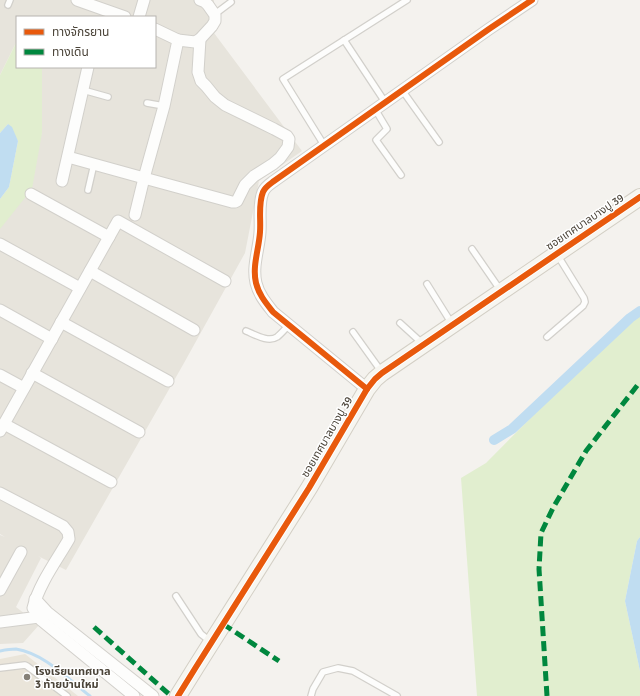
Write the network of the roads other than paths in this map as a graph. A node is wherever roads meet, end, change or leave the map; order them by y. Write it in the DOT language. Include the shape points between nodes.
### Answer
graph roads {
  1 [pos="77,0"];
  2 [pos="144,0"];
  3 [pos="200,0"];
  4 [pos="407,0"];
  5 [pos="532,0"];
  6 [pos="231,2"];
  7 [pos="101,13"];
  8 [pos="215,14"];
  9 [pos="119,16"];
  10 [pos="139,16"];
  11 [pos="156,29"];
  12 [pos="200,39"];
  13 [pos="178,40"];
  14 [pos="344,40"];
  15 [pos="88,68"];
  16 [pos="83,90"];
  17 [pos="402,90"];
  18 [pos="108,97"];
  19 [pos="385,102"];
  20 [pos="147,104"];
  21 [pos="164,106"];
  22 [pos="375,109"];
  23 [pos="439,142"];
  24 [pos="324,145"];
  25 [pos="68,157"];
  26 [pos="94,164"];
  27 [pos="401,175"];
  28 [pos="144,178"];
  29 [pos="62,181"];
  30 [pos="88,190"];
  31 [pos="31,194"];
  32 [pos="640,197"];
  33 [pos="135,215"];
  34 [pos="109,237"];
  35 [pos="0,244"];
  36 [pos="472,249"];
  37 [pos="556,254"];
  38 [pos="90,271"];
  39 [pos="225,281"];
  40 [pos="427,284"];
  41 [pos="80,288"];
  42 [pos="502,291"];
  43 [pos="0,310"];
  44 [pos="61,322"];
  45 [pos="400,323"];
  46 [pos="452,324"];
  47 [pos="289,326"];
  48 [pos="194,330"];
  49 [pos="246,331"];
  50 [pos="353,332"];
  51 [pos="547,337"];
  52 [pos="52,339"];
  53 [pos="424,344"];
  54 [pos="32,373"];
  55 [pos="382,373"];
  56 [pos="0,375"];
  57 [pos="168,381"];
  58 [pos="24,388"];
  59 [pos="367,389"];
  60 [pos="2,427"];
  61 [pos="140,432"];
  62 [pos="111,482"];
  63 [pos="0,493"];
  64 [pos="21,552"];
  65 [pos="0,590"];
  66 [pos="176,596"];
  67 [pos="35,599"];
  68 [pos="39,617"];
  69 [pos="0,622"];
  70 [pos="211,643"];
  71 [pos="0,668"];
  72 [pos="66,696"];
  73 [pos="134,696"];
  74 [pos="153,696"];
  75 [pos="178,696"];
  76 [pos="312,696"];
  77 [pos="398,696"];
  1 -- 7 [label="street"];
  2 -- 10 [label="street"];
  3 -- 8 [label="street"];
  4 -- 14 [label="lane"];
  5 -- 17 [label="street"];
  6 -- 8 [label="lane"];
  7 -- 9 [label="street"];
  8 -- 12 [label="street" via="212,26"];
  11 -- 13 [label="street"];
  12 -- 13 [label="street" via="195,42"];
  12 -- 28 [label="street" via="198,72 201,81 225,105 289,138 288,147 273,164 254,176 235,202"];
  13 -- 21 [label="street"];
  14 -- 19 [label="lane"];
  14 -- 24 [label="lane" via="283,79"];
  15 -- 16 [label="street"];
  16 -- 18 [label="lane"];
  16 -- 25 [label="street"];
  17 -- 19 [label="street"];
  17 -- 23 [label="lane"];
  19 -- 22 [label="street"];
  20 -- 21 [label="lane"];
  21 -- 28 [label="street"];
  22 -- 24 [label="street"];
  22 -- 27 [label="lane" via="387,129 376,140"];
  24 -- 47 [label="street" via="268,185 261,200 256,284 269,308"];
  25 -- 26 [label="street"];
  25 -- 29 [label="street"];
  26 -- 28 [label="street"];
  26 -- 30 [label="lane"];
  28 -- 33 [label="street"];
  31 -- 34 [label="street"];
  32 -- 37 [label="street, ซอยเทศบาลบางปู 39"];
  34 -- 38 [label="street"];
  34 -- 39 [label="street" via="118,222"];
  35 -- 41 [label="street"];
  36 -- 42 [label="lane"];
  37 -- 42 [label="street, ซอยเทศบาลบางปู 39"];
  37 -- 51 [label="lane" via="584,298 584,304"];
  38 -- 41 [label="street"];
  38 -- 48 [label="street"];
  40 -- 46 [label="lane"];
  41 -- 44 [label="street"];
  42 -- 46 [label="street, ซอยเทศบาลบางปู 39"];
  43 -- 52 [label="street"];
  44 -- 52 [label="street"];
  44 -- 57 [label="street"];
  45 -- 53 [label="lane"];
  46 -- 53 [label="street, ซอยเทศบาลบางปู 39"];
  47 -- 49 [label="lane" via="272,339"];
  47 -- 59 [label="street"];
  50 -- 55 [label="lane"];
  52 -- 54 [label="street"];
  53 -- 55 [label="street, ซอยเทศบาลบางปู 39"];
  54 -- 58 [label="street"];
  54 -- 61 [label="street"];
  55 -- 59 [label="street, ซอยเทศบาลบางปู 39"];
  56 -- 58 [label="street"];
  58 -- 60 [label="street"];
  59 -- 70 [label="street, ซอยเทศบาลบางปู 39" via="309,488"];
  60 -- 62 [label="street"];
  63 -- 67 [label="street" via="63,526 68,532 69,539"];
  64 -- 65 [label="street"];
  66 -- 70 [label="lane" via="201,634"];
  67 -- 68 [label="street" via="33,608"];
  67 -- 74 [label="street" via="47,612"];
  68 -- 69 [label="street"];
  68 -- 73 [label="street"];
  70 -- 75 [label="street, ซอยเทศบาลบางปู 39"];
  71 -- 72 [label="lane" via="25,665"];
  76 -- 77 [label="lane" via="312,689 323,672 338,668 353,671"];
}
